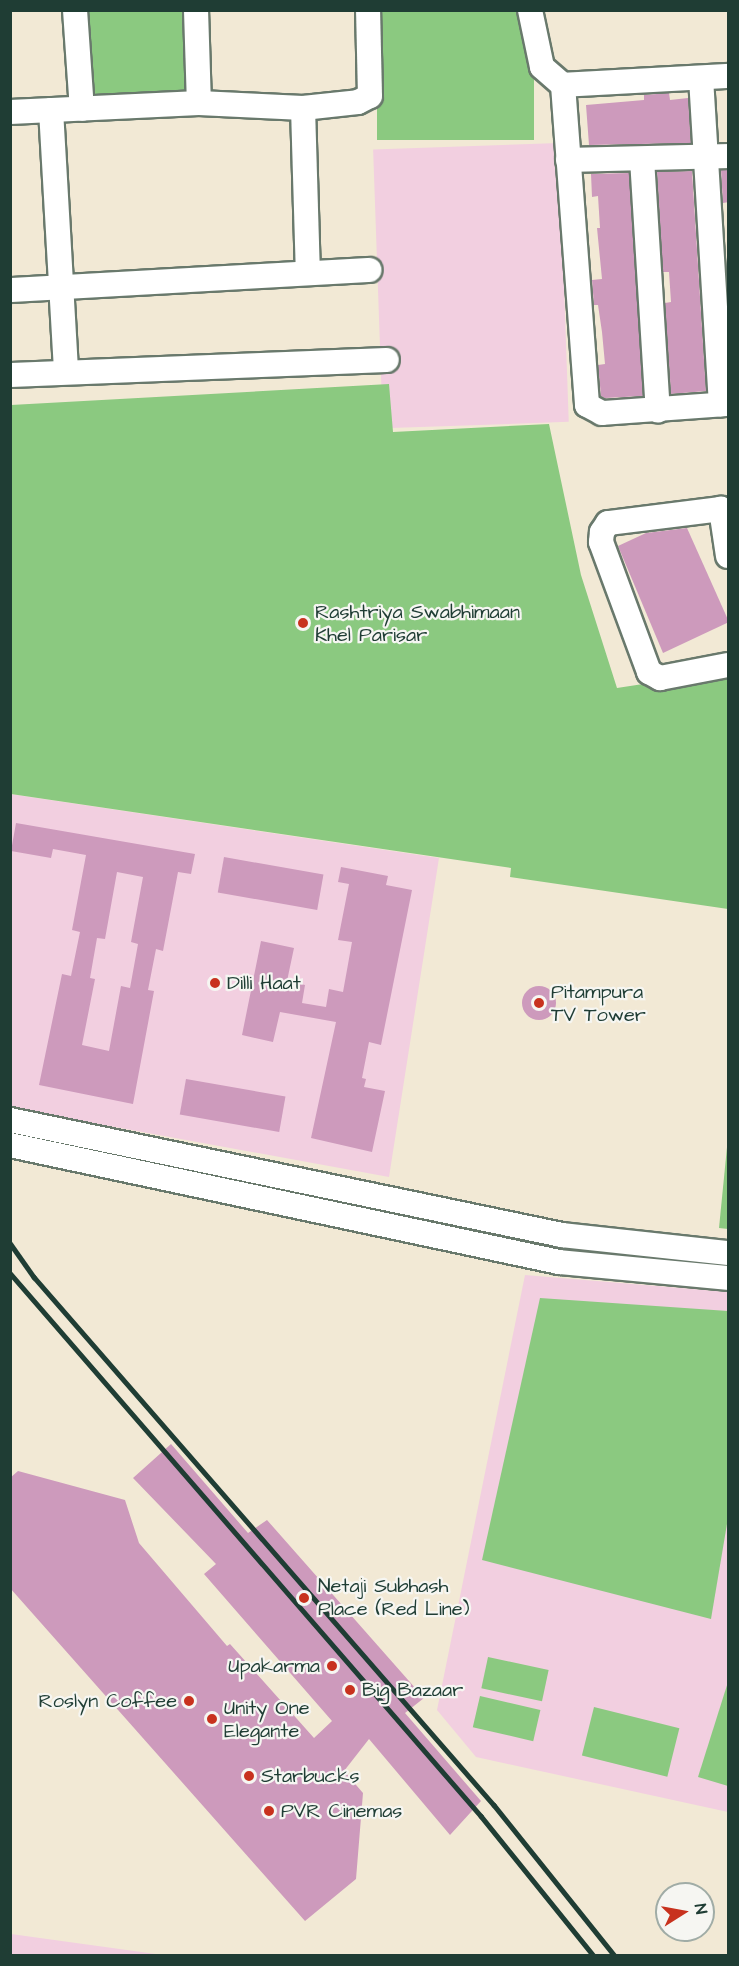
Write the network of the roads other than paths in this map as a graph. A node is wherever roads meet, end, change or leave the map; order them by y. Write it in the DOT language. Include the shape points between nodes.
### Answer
graph roads {
  1 [pos="75,10"];
  2 [pos="196,10"];
  3 [pos="368,10"];
  4 [pos="530,10"];
  5 [pos="729,76"];
  6 [pos="701,78"];
  7 [pos="563,85"];
  8 [pos="200,103"];
  9 [pos="303,108"];
  10 [pos="82,109"];
  11 [pos="51,110"];
  12 [pos="10,112"];
  13 [pos="717,156"];
  14 [pos="642,159"];
  15 [pos="568,160"];
  16 [pos="369,270"];
  17 [pos="308,273"];
  18 [pos="61,287"];
  19 [pos="10,290"];
  20 [pos="387,360"];
  21 [pos="66,372"];
  22 [pos="10,375"];
  23 [pos="725,404"];
  24 [pos="658,410"];
  25 [pos="725,508"];
  26 [pos="729,556"];
  27 [pos="729,665"];
  28 [pos="10,1120"];
  29 [pos="10,1145"];
  30 [pos="413,1206"];
  31 [pos="408,1231"];
  32 [pos="729,1253"];
  33 [pos="729,1278"];
  1 -- 10 [label="street"];
  2 -- 8 [label="street"];
  3 -- 9 [label="street" via="370,96 357,102"];
  4 -- 7 [label="street" via="542,67"];
  5 -- 6 [label="street"];
  6 -- 7 [label="street"];
  6 -- 13 [label="street"];
  7 -- 15 [label="street"];
  8 -- 9 [label="street"];
  8 -- 10 [label="street"];
  9 -- 17 [label="street"];
  10 -- 11 [label="street"];
  11 -- 12 [label="street"];
  11 -- 18 [label="street"];
  13 -- 14 [label="street"];
  13 -- 23 [label="street"];
  14 -- 15 [label="street"];
  14 -- 24 [label="street"];
  15 -- 24 [label="street" via="587,405 602,413"];
  16 -- 17 [label="street"];
  17 -- 18 [label="street"];
  18 -- 19 [label="street"];
  18 -- 21 [label="street"];
  20 -- 21 [label="street"];
  21 -- 22 [label="street"];
  23 -- 24 [label="street"];
  25 -- 26 [label="street"];
  25 -- 27 [label="street" via="608,523 603,526 601,542 649,672 660,678"];
  28 -- 30 [label="street"];
  29 -- 31 [label="street"];
  30 -- 31 [label="street"];
  30 -- 32 [label="street" via="562,1235"];
  31 -- 33 [label="street" via="559,1262"];
}
